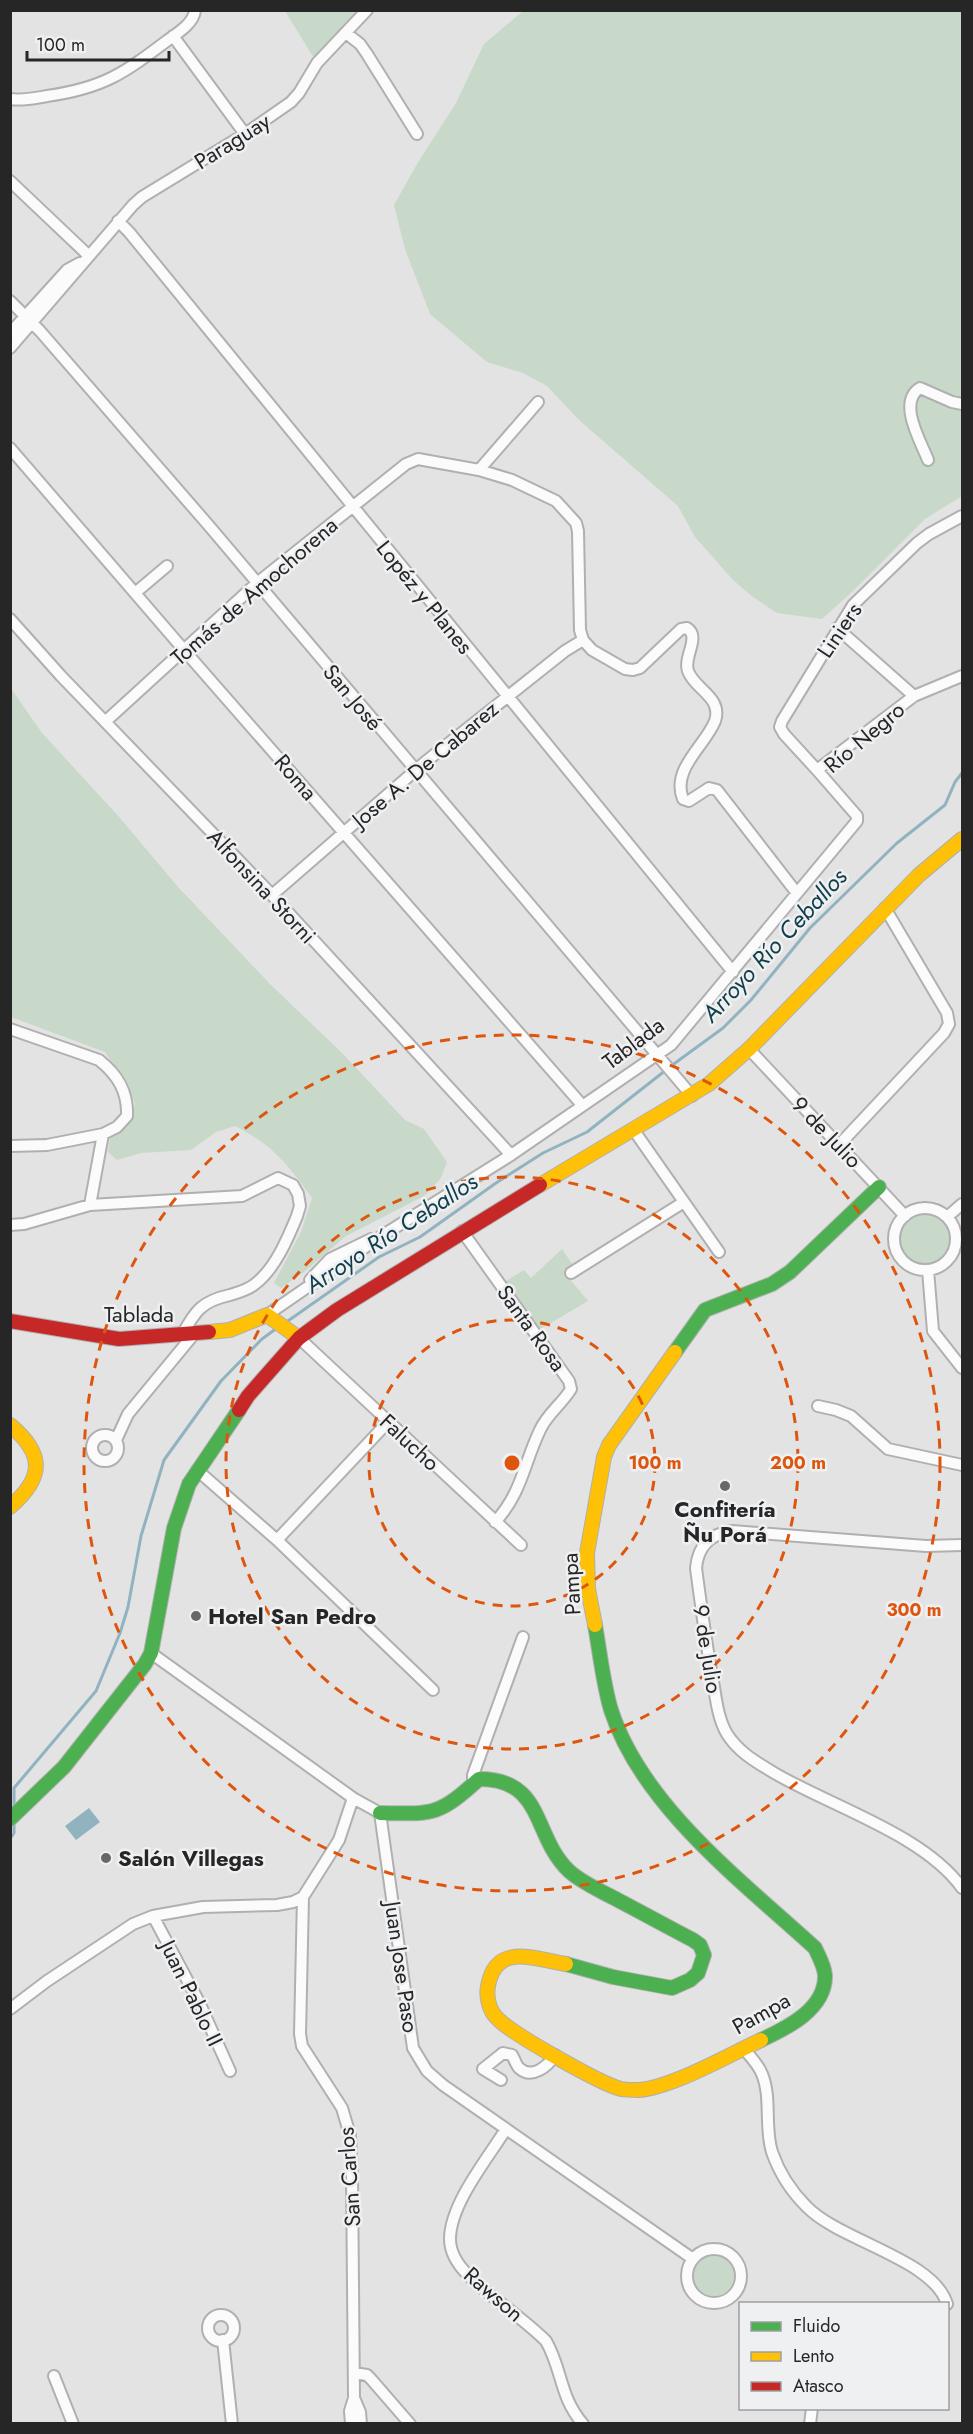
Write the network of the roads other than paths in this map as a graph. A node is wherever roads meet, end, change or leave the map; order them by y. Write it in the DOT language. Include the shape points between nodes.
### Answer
graph roads {
  1 [pos="195,10"];
  2 [pos="367,10"];
  3 [pos="346,33"];
  4 [pos="173,36"];
  5 [pos="10,99"];
  6 [pos="245,134"];
  7 [pos="417,134"];
  8 [pos="10,181"];
  9 [pos="118,221"];
  10 [pos="87,257"];
  11 [pos="10,301"];
  12 [pos="29,319"];
  13 [pos="10,333"];
  14 [pos="10,348"];
  15 [pos="538,402"];
  16 [pos="963,404"];
  17 [pos="10,448"];
  18 [pos="928,460"];
  19 [pos="479,470"];
  20 [pos="352,507"];
  21 [pos="963,516"];
  22 [pos="167,566"];
  23 [pos="257,583"];
  24 [pos="135,593"];
  25 [pos="10,619"];
  26 [pos="837,628"];
  27 [pos="583,640"];
  28 [pos="184,650"];
  29 [pos="963,676"];
  30 [pos="506,696"];
  31 [pos="914,696"];
  32 [pos="106,722"];
  33 [pos="416,770"];
  34 [pos="817,770"];
  35 [pos="857,820"];
  36 [pos="344,832"];
  37 [pos="963,839"];
  38 [pos="796,892"];
  39 [pos="272,895"];
  40 [pos="885,908"];
  41 [pos="733,972"];
  42 [pos="10,1029"];
  43 [pos="749,1049"];
  44 [pos="661,1057"];
  45 [pos="692,1096"];
  46 [pos="582,1106"];
  47 [pos="633,1129"];
  48 [pos="103,1134"];
  49 [pos="839,1145"];
  50 [pos="10,1146"];
  51 [pos="511,1155"];
  52 [pos="879,1187"];
  53 [pos="684,1202"];
  54 [pos="963,1204"];
  55 [pos="90,1205"];
  56 [pos="905,1215"];
  57 [pos="946,1217"];
  58 [pos="10,1225"];
  59 [pos="462,1231"];
  60 [pos="719,1252"];
  61 [pos="928,1270"];
  62 [pos="571,1273"];
  63 [pos="270,1318"];
  64 [pos="10,1321"];
  65 [pos="294,1334"];
  66 [pos="188,1335"];
  67 [pos="963,1368"];
  68 [pos="818,1406"];
  69 [pos="388,1422"];
  70 [pos="10,1425"];
  71 [pos="116,1440"];
  72 [pos="963,1465"];
  73 [pos="197,1470"];
  74 [pos="10,1507"];
  75 [pos="495,1522"];
  76 [pos="277,1540"];
  77 [pos="520,1545"];
  78 [pos="963,1545"];
  79 [pos="523,1637"];
  80 [pos="151,1653"];
  81 [pos="434,1690"];
  82 [pos="473,1784"];
  83 [pos="354,1797"];
  84 [pos="380,1813"];
  85 [pos="10,1819"];
  86 [pos="963,1888"];
  87 [pos="303,1897"];
  88 [pos="153,1916"];
  89 [pos="10,2009"];
  90 [pos="743,2048"];
  91 [pos="555,2055"];
  92 [pos="230,2071"];
  93 [pos="501,2080"];
  94 [pos="506,2129"];
  95 [pos="693,2259"];
  96 [pos="946,2302"];
  97 [pos="223,2340"];
  98 [pos="354,2373"];
  99 [pos="54,2376"];
  100 [pos="354,2398"];
  101 [pos="73,2424"];
  102 [pos="232,2424"];
  103 [pos="351,2424"];
  104 [pos="361,2424"];
  105 [pos="410,2424"];
  106 [pos="583,2424"];
  1 -- 4 [label="street" via="193,19"];
  2 -- 3 [label="street, Paraguay"];
  3 -- 6 [label="street, Paraguay" via="317,63 291,102"];
  3 -- 7 [label="street" via="360,44"];
  4 -- 5 [label="street" via="122,74 96,86"];
  4 -- 6 [label="street"];
  6 -- 9 [label="street, Paraguay" via="142,197"];
  8 -- 10 [label="street"];
  9 -- 10 [label="street, Paraguay"];
  9 -- 20 [label="street, Lopéz y Planes"];
  10 -- 12 [label="street, Paraguay" via="68,270"];
  11 -- 12 [label="street, San José"];
  12 -- 13 [label="street, Paraguay"];
  12 -- 14 [label="street, Paraguay"];
  12 -- 23 [label="street, San José"];
  15 -- 19 [label="street"];
  16 -- 18 [label="street" via="920,388 913,392 910,413"];
  17 -- 24 [label="street, Roma"];
  19 -- 20 [label="street, Tomás de Amochorena" via="418,459 406,464"];
  19 -- 27 [label="street" via="545,494 576,523"];
  20 -- 23 [label="street, Tomás de Amochorena"];
  20 -- 30 [label="street, Lopéz y Planes"];
  21 -- 26 [label="street, Liniers" via="917,543 853,605"];
  22 -- 24 [label="street"];
  23 -- 28 [label="street, Tomás de Amochorena"];
  23 -- 33 [label="street, San José"];
  24 -- 28 [label="street, Roma"];
  25 -- 32 [label="street, Alfonsina Storni"];
  26 -- 31 [label="street"];
  26 -- 34 [label="street, Liniers" via="780,727"];
  27 -- 30 [label="street, Jose A. De Cabarez"];
  27 -- 38 [label="street" via="625,669 633,670 681,630 691,630 688,671 716,710 715,720 683,774 682,799 693,800 709,788 717,790"];
  28 -- 32 [label="street, Tomás de Amochorena"];
  28 -- 36 [label="street, Roma"];
  29 -- 31 [label="street, Río Negro"];
  30 -- 33 [label="street, Jose A. De Cabarez"];
  30 -- 41 [label="street, Lopéz y Planes"];
  31 -- 34 [label="street, Río Negro"];
  32 -- 39 [label="street, Alfonsina Storni"];
  33 -- 36 [label="street, Jose A. De Cabarez"];
  33 -- 44 [label="street, San José"];
  34 -- 35 [label="street, Río Negro"];
  35 -- 38 [label="street, Tablada"];
  36 -- 39 [label="street, Jose A. De Cabarez"];
  36 -- 46 [label="street, Roma"];
  37 -- 40 [label="street"];
  38 -- 41 [label="street, Tablada"];
  39 -- 51 [label="street, Alfonsina Storni"];
  40 -- 43 [label="street"];
  40 -- 49 [label="street" via="947,1013 949,1024"];
  41 -- 44 [label="street, Tablada"];
  42 -- 48 [label="street" via="107,1066 125,1091 127,1106 124,1122"];
  43 -- 45 [label="street"];
  43 -- 49 [label="street, 9 de Julio"];
  44 -- 45 [label="street, San José"];
  44 -- 46 [label="street, Tablada"];
  45 -- 47 [label="street"];
  46 -- 51 [label="street, Tablada"];
  47 -- 53 [label="street"];
  47 -- 59 [label="street"];
  48 -- 50 [label="street" via="47,1145"];
  48 -- 55 [label="street"];
  49 -- 52 [label="street, 9 de Julio"];
  51 -- 63 [label="street, Tablada" via="301,1290"];
  52 -- 56 [label="street, 9 de Julio"];
  52 -- 90 [label="street, Pampa" via="790,1272 772,1284 712,1306 699,1317 609,1445 587,1553 596,1638 611,1709 623,1739 660,1798 687,1830 815,1948 823,1965 825,1977 819,1997 808,2011 789,2026"];
  53 -- 60 [label="street"];
  53 -- 62 [label="street"];
  54 -- 57 [label="street"];
  55 -- 58 [label="street"];
  55 -- 66 [label="street" via="242,1196 278,1178 293,1185 300,1206 297,1216 263,1277 241,1292 206,1302 192,1316"];
  56 -- 57 [label="street" via="930,1209"];
  56 -- 61 [label="street" via="895,1233 897,1252 910,1266"];
  57 -- 61 [label="street" via="956,1235 956,1245 946,1262"];
  59 -- 65 [label="street"];
  59 -- 75 [label="street, Santa Rosa" via="570,1381 571,1389 539,1431 516,1494"];
  61 -- 67 [label="street" via="933,1331"];
  63 -- 65 [label="street"];
  63 -- 66 [label="street, Tablada" via="240,1328"];
  64 -- 66 [label="street, Tablada" via="119,1340"];
  65 -- 69 [label="street, Falucho"];
  65 -- 73 [label="street"];
  66 -- 71 [label="street" via="128,1414"];
  68 -- 72 [label="street" via="851,1416 888,1449"];
  69 -- 75 [label="street, Falucho"];
  69 -- 76 [label="street"];
  70 -- 74 [label="street" via="32,1445 37,1461 31,1487"];
  73 -- 76 [label="street"];
  73 -- 80 [label="street" via="174,1528"];
  75 -- 77 [label="street, Falucho"];
  76 -- 81 [label="street"];
  78 -- 86 [label="street, 9 de Julio" via="926,1546 732,1531 718,1533 705,1544 697,1554 696,1568 718,1709 726,1733 735,1745 786,1779 908,1841"];
  79 -- 82 [label="street"];
  80 -- 83 [label="street"];
  80 -- 85 [label="street" via="64,1767"];
  82 -- 84 [label="street" via="452,1803 426,1814"];
  82 -- 91 [label="street, Pampa" via="489,1778 513,1785 531,1805 565,1868 613,1899 693,1940 704,1955 698,1973 672,1988 558,1962 510,1956 499,1961 487,1989 489,2006 497,2019"];
  83 -- 84 [label="street"];
  83 -- 87 [label="street" via="339,1840"];
  84 -- 94 [label="street, Juan Jose Paso" via="413,2048 427,2071 443,2085"];
  87 -- 88 [label="street" via="278,1905 203,1907"];
  87 -- 98 [label="street, San Carlos" via="302,2046 342,2108 350,2135"];
  88 -- 89 [label="street" via="133,1924"];
  88 -- 92 [label="street, Juan Pablo II"];
  90 -- 91 [label="street, Pampa" via="681,2078 640,2090 621,2089 601,2081"];
  90 -- 96 [label="street" via="762,2075 772,2150 796,2196 831,2225 924,2273"];
  91 -- 93 [label="street" via="540,2070 529,2072 519,2068 512,2055 503,2054 483,2068"];
  94 -- 95 [label="street, Juan Jose Paso"];
  94 -- 106 [label="street, Rawson" via="460,2204 450,2241 455,2258 467,2274 546,2341 554,2354 567,2402"];
  95 -- 95 [label="street" via="688,2267 688,2285 700,2299 718,2303 735,2294 742,2279 738,2261 732,2255 716,2248"];
  97 -- 102 [label="street"];
  98 -- 100 [label="street, San Carlos"];
  98 -- 105 [label="street" via="367,2375"];
  99 -- 101 [label="street"];
  100 -- 103 [label="street, San Carlos"];
  100 -- 104 [label="street, San Carlos"];
}
